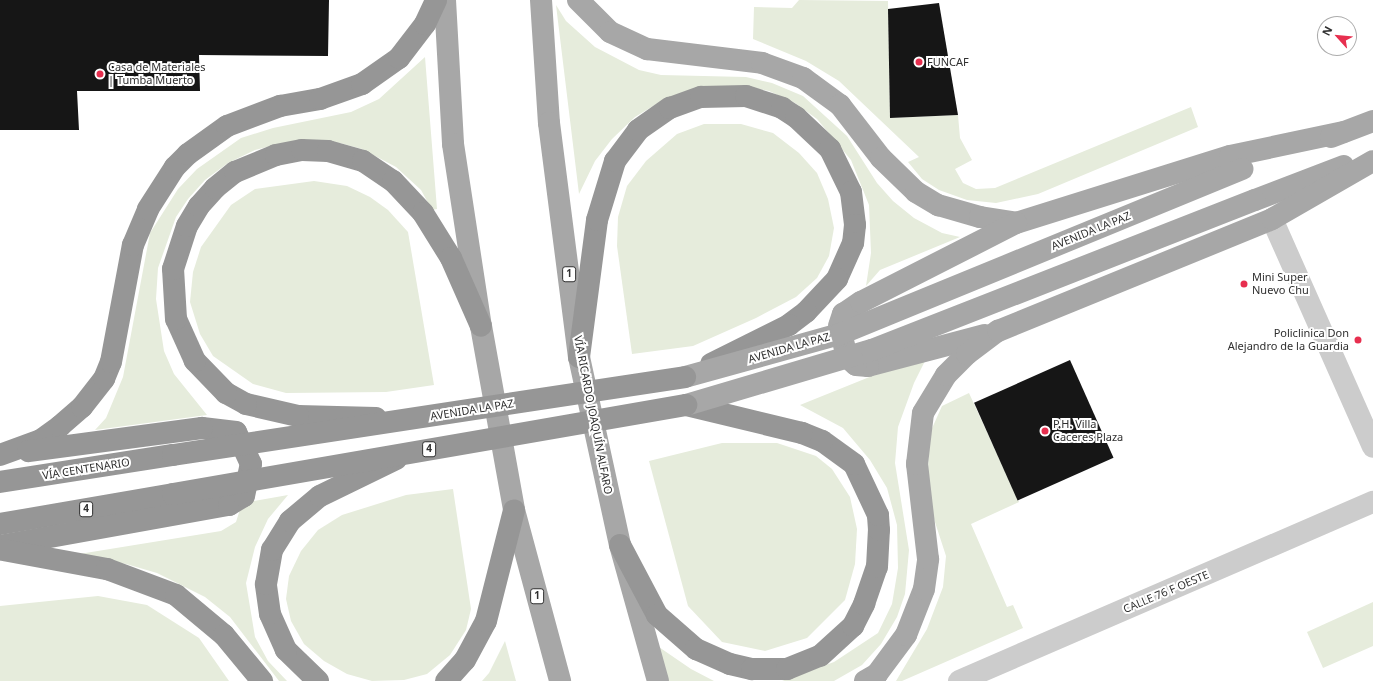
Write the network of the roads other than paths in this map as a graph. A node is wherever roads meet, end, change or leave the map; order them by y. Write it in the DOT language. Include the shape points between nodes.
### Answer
graph roads {
  1 [pos="436,0"];
  2 [pos="445,0"];
  3 [pos="541,0"];
  4 [pos="578,0"];
  5 [pos="1373,121"];
  6 [pos="1344,132"];
  7 [pos="1373,155"];
  8 [pos="1373,161"];
  9 [pos="1272,219"];
  10 [pos="1016,223"];
  11 [pos="481,326"];
  12 [pos="998,331"];
  13 [pos="580,357"];
  14 [pos="685,377"];
  15 [pos="686,405"];
  16 [pos="411,419"];
  17 [pos="1373,447"];
  18 [pos="412,452"];
  19 [pos="173,455"];
  20 [pos="0,456"];
  21 [pos="0,482"];
  22 [pos="1373,502"];
  23 [pos="514,510"];
  24 [pos="0,524"];
  25 [pos="620,545"];
  26 [pos="0,546"];
  27 [pos="0,550"];
  28 [pos="262,681"];
  29 [pos="318,681"];
  30 [pos="446,681"];
  31 [pos="560,681"];
  32 [pos="658,681"];
  33 [pos="865,681"];
  34 [pos="959,681"];
  1 -- 20 [label="highway" via="425,24 399,58 362,84 320,99 280,106 228,126 188,154 174,168 148,209 133,245 111,362 104,379 82,408 42,440"];
  2 -- 11 [label="main road, 1" via="453,144"];
  3 -- 13 [label="main road, VÍA RICARDO JOAQUÍN ALFARO / 1" via="549,123"];
  4 -- 10 [label="main road" via="610,32 647,49 762,63 803,78 840,105 881,158 916,192 957,212"];
  5 -- 6 [label="main road, AVENIDA LA PAZ"];
  6 -- 10 [label="main road" via="1230,156"];
  6 -- 14 [label="main road, AVENIDA LA PAZ, bridge" via="1243,169 840,334"];
  7 -- 15 [label="main road, 4, bridge" via="872,350"];
  8 -- 9 [label="main road"];
  9 -- 12 [label="main road"];
  9 -- 17 [label="street"];
  10 -- 12 [label="main road" via="860,302 843,314 839,326 847,357 856,365 868,366"];
  11 -- 16 [label="highway, bridge" via="440,237 409,195 363,161 344,154 302,150 276,155 234,172 199,206 187,226 173,269 172,295 176,319 188,348 208,376 226,393 246,404 298,416"];
  11 -- 23 [label="main road, 1"];
  12 -- 33 [label="main road" via="967,354 946,375 923,413 918,464 928,558 924,588 906,635 877,674"];
  13 -- 14 [label="highway, bridge" via="597,220 607,179 626,144 654,117 670,108 701,97 732,95 764,101 808,125 838,161 847,180 854,206 854,237 846,264 837,279 790,325"];
  13 -- 25 [label="main road, VÍA RICARDO JOAQUÍN ALFARO / 1"];
  14 -- 16 [label="highway, AVENIDA LA PAZ, bridge"];
  15 -- 18 [label="highway, 4, bridge"];
  15 -- 25 [label="highway" via="776,425 822,441 854,464 878,515 879,552 877,567 853,626 820,656 787,669 738,666 696,649 657,615"];
  16 -- 19 [label="highway, AVENIDA LA PAZ, bridge"];
  18 -- 24 [label="highway, 4, bridge"];
  18 -- 29 [label="highway, bridge" via="320,496 290,522 272,550 266,584 270,614 286,650"];
  19 -- 21 [label="highway, VÍA CENTENARIO"];
  20 -- 26 [label="highway" via="202,428 236,432 250,464 244,496 229,505"];
  22 -- 34 [label="street, CALLE 76 F OESTE"];
  23 -- 30 [label="highway" via="486,621 465,660"];
  23 -- 31 [label="main road, 1"];
  25 -- 32 [label="main road, VÍA RICARDO JOAQUÍN ALFARO / 1"];
  27 -- 28 [label="highway" via="107,569 176,595 224,635"];
}
